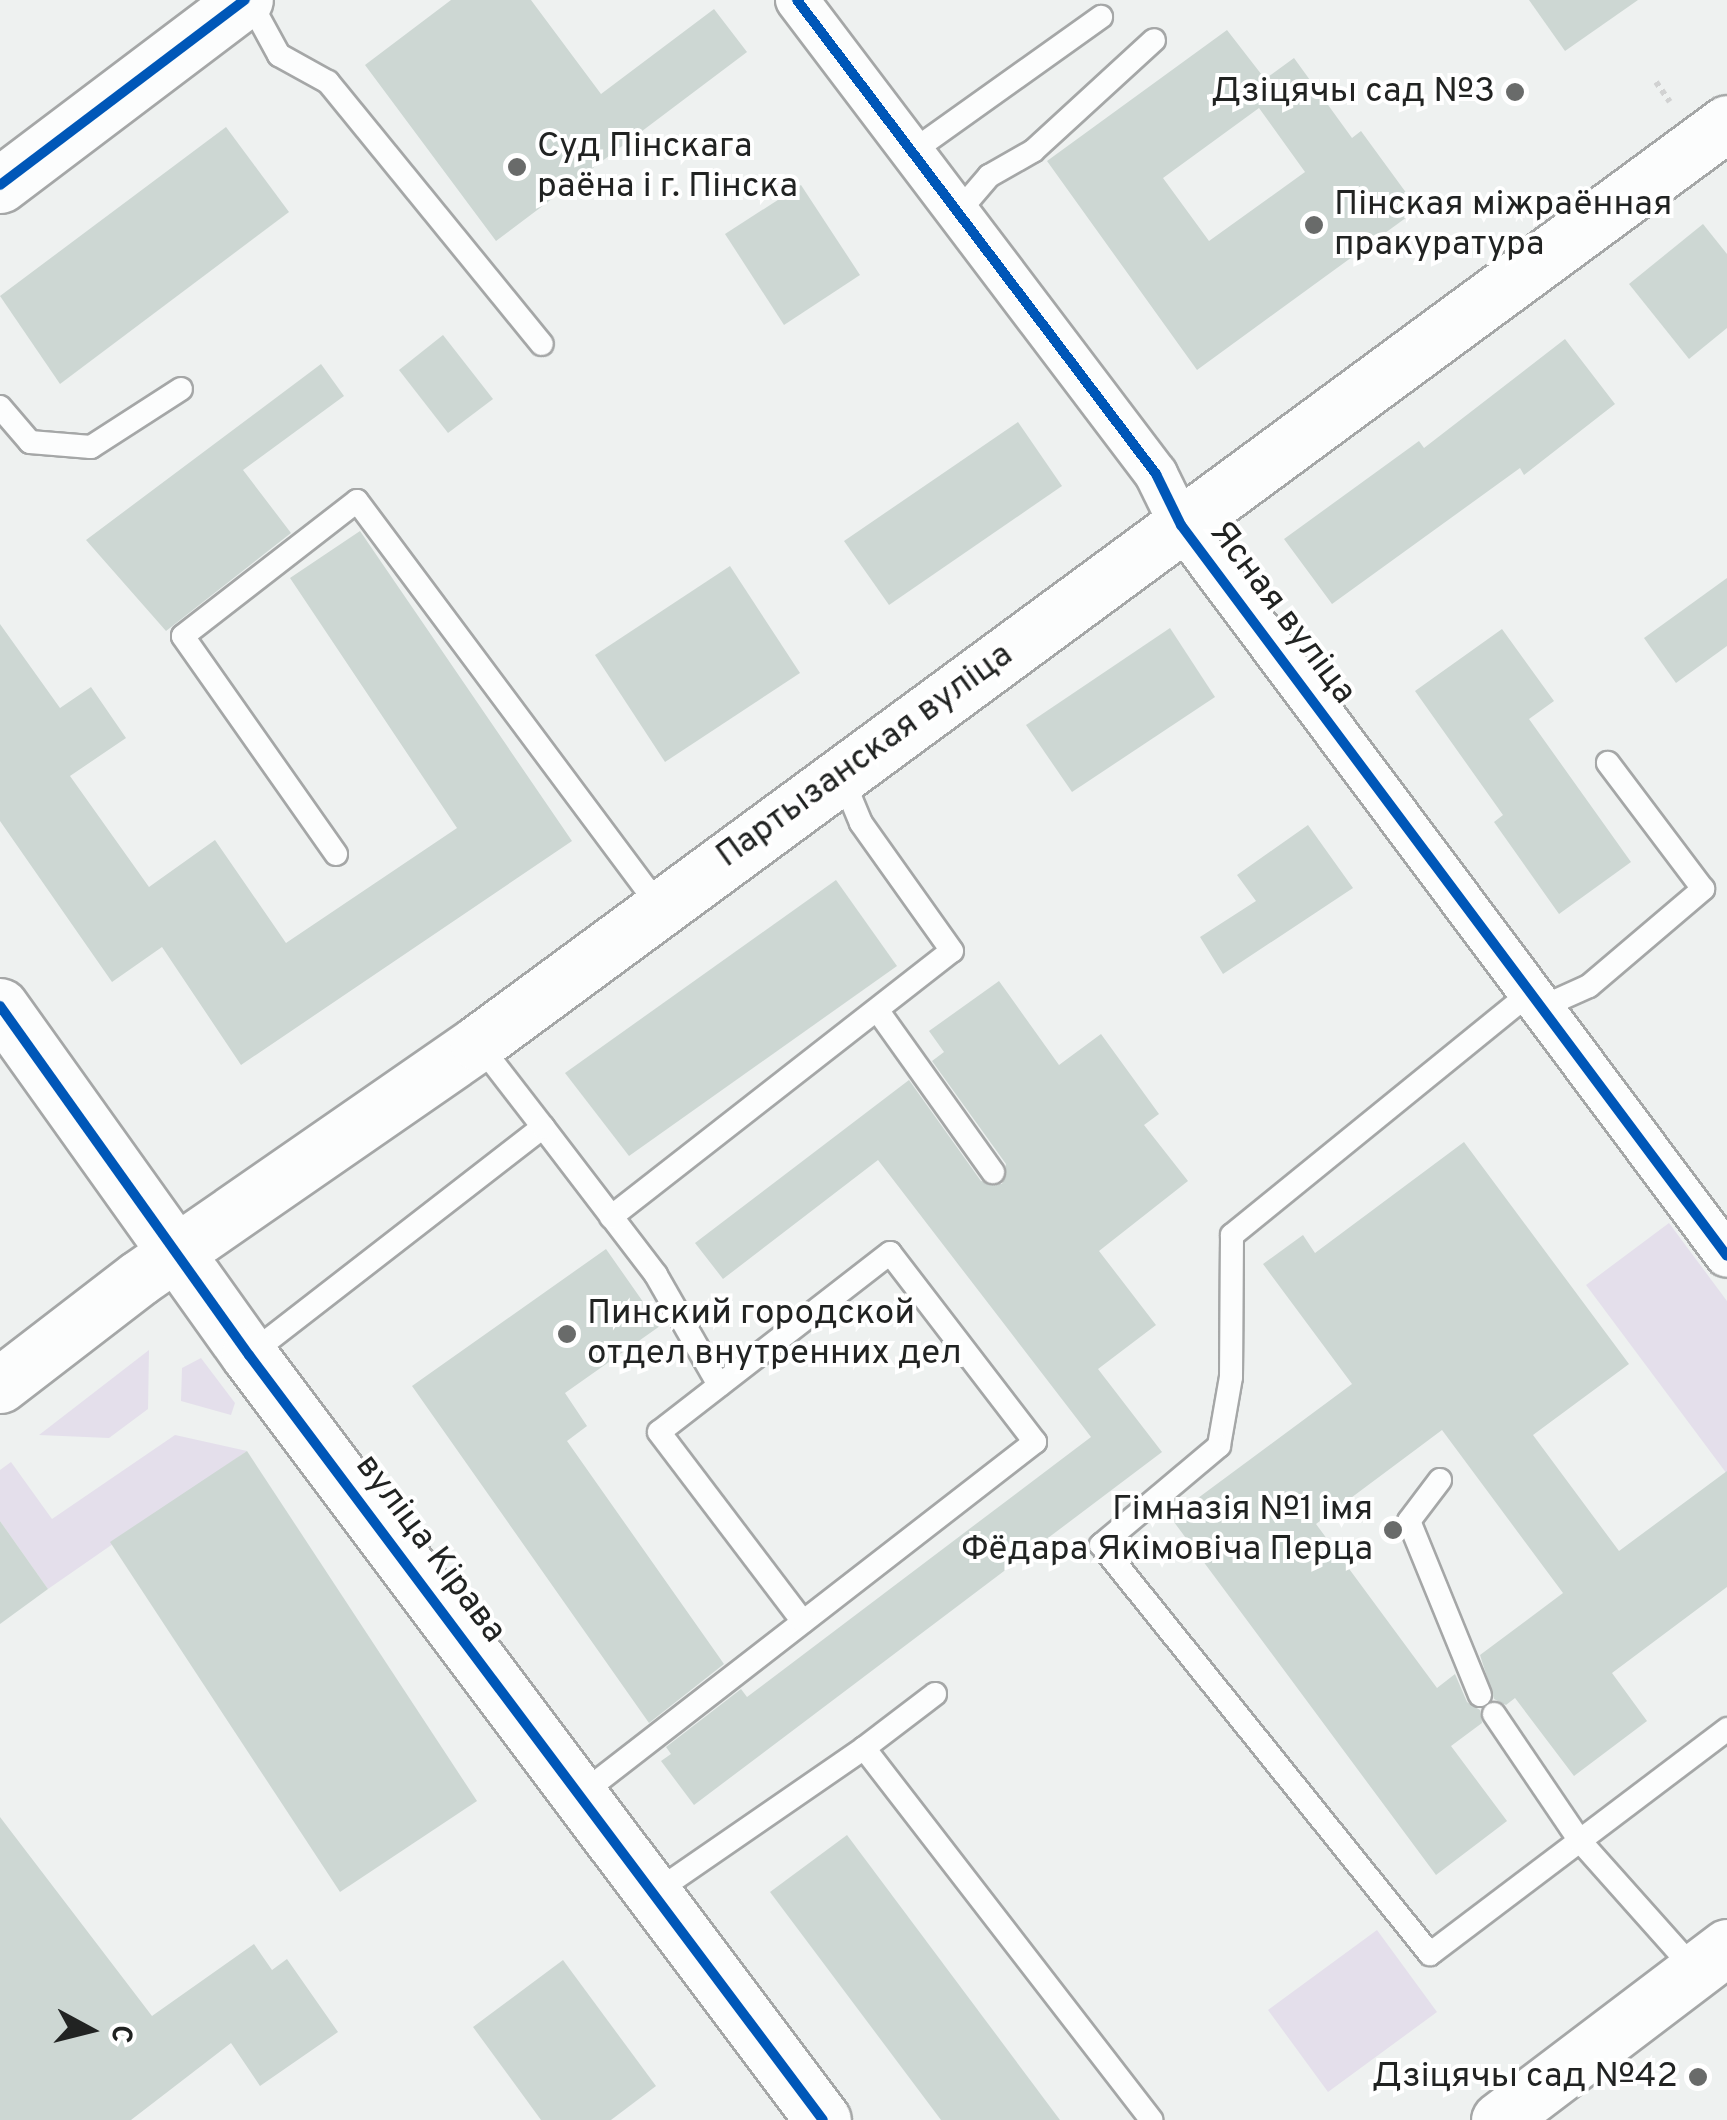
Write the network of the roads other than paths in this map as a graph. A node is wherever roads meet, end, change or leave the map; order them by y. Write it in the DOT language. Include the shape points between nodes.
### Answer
graph roads {
  1 [pos="247,0"];
  2 [pos="798,0"];
  3 [pos="1101,18"];
  4 [pos="1154,40"];
  5 [pos="1727,123"];
  6 [pos="913,151"];
  7 [pos="0,184"];
  8 [pos="959,210"];
  9 [pos="542,344"];
  10 [pos="181,389"];
  11 [pos="0,407"];
  12 [pos="1181,525"];
  13 [pos="1608,763"];
  14 [pos="840,775"];
  15 [pos="336,854"];
  16 [pos="659,906"];
  17 [pos="1535,1001"];
  18 [pos="0,1006"];
  19 [pos="878,1011"];
  20 [pos="478,1043"];
  21 [pos="543,1128"];
  22 [pos="993,1172"];
  23 [pos="612,1216"];
  24 [pos="181,1254"];
  25 [pos="1727,1256"];
  26 [pos="249,1355"];
  27 [pos="0,1385"];
  28 [pos="719,1386"];
  29 [pos="1440,1480"];
  30 [pos="804,1622"];
  31 [pos="935,1694"];
  32 [pos="1727,1729"];
  33 [pos="864,1748"];
  34 [pos="580,1795"];
  35 [pos="1580,1841"];
  36 [pos="654,1893"];
  37 [pos="1711,1959"];
  38 [pos="819,2119"];
  39 [pos="1150,2120"];
  40 [pos="1499,2120"];
  1 -- 7 [label="main road"];
  1 -- 9 [label="lane" via="279,55 328,82"];
  2 -- 6 [label="street, Ясная вуліца"];
  3 -- 6 [label="lane"];
  4 -- 8 [label="lane" via="1033,150 989,176"];
  5 -- 12 [label="main road, Партызанская вуліца"];
  6 -- 8 [label="street, Ясная вуліца"];
  8 -- 12 [label="street, Ясная вуліца" via="1156,474"];
  10 -- 11 [label="lane" via="91,447 30,442"];
  12 -- 14 [label="main road, Партызанская вуліца"];
  12 -- 17 [label="street, Ясная вуліца"];
  13 -- 17 [label="lane" via="1703,888 1590,986"];
  14 -- 16 [label="main road, Партызанская вуліца"];
  14 -- 19 [label="lane" via="861,823 952,951"];
  15 -- 16 [label="lane" via="183,636 356,500"];
  16 -- 20 [label="main road, Партызанская вуліца"];
  17 -- 25 [label="street, Ясная вуліца"];
  17 -- 35 [label="lane" via="1232,1235 1231,1377 1219,1446 1101,1545 1430,1954"];
  18 -- 24 [label="main road, вуліца Кірава"];
  19 -- 22 [label="lane"];
  19 -- 23 [label="lane"];
  20 -- 21 [label="lane"];
  20 -- 24 [label="main road, Партызанская вуліца"];
  21 -- 23 [label="lane"];
  21 -- 26 [label="lane"];
  23 -- 28 [label="lane" via="656,1275"];
  24 -- 26 [label="main road, вуліца Кірава"];
  24 -- 27 [label="main road, Партызанская вуліца"];
  26 -- 34 [label="main road, вуліца Кірава"];
  28 -- 30 [label="lane" via="659,1432"];
  28 -- 30 [label="lane" via="890,1253 1036,1442"];
  29 -- 35 [label="lane" via="1409,1521 1487,1704"];
  30 -- 34 [label="lane"];
  31 -- 33 [label="lane"];
  32 -- 35 [label="lane"];
  33 -- 36 [label="lane"];
  33 -- 39 [label="lane"];
  34 -- 36 [label="main road, вуліца Кірава"];
  35 -- 37 [label="lane"];
  36 -- 38 [label="main road, вуліца Кірава"];
  37 -- 40 [label="main road"];
}
